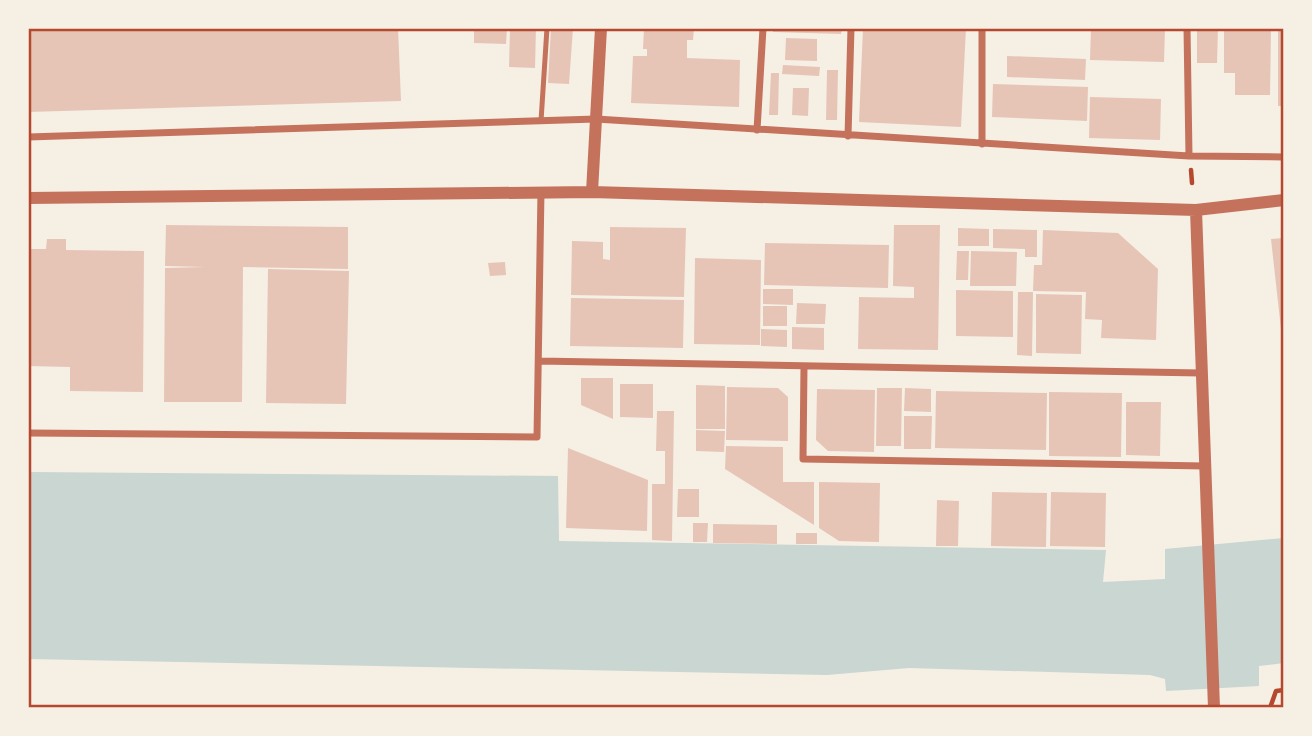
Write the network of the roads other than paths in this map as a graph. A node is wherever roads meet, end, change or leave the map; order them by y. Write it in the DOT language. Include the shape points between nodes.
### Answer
graph roads {
  1 [pos="547,28"];
  2 [pos="601,28"];
  3 [pos="763,28"];
  4 [pos="851,28"];
  5 [pos="982,28"];
  6 [pos="1187,28"];
  7 [pos="596,119"];
  8 [pos="541,121"];
  9 [pos="757,130"];
  10 [pos="848,136"];
  11 [pos="28,137"];
  12 [pos="982,144"];
  13 [pos="1189,156"];
  14 [pos="1284,157"];
  15 [pos="541,191"];
  16 [pos="592,191"];
  17 [pos="28,198"];
  18 [pos="1284,200"];
  19 [pos="1196,210"];
  20 [pos="539,361"];
  21 [pos="804,366"];
  22 [pos="1201,373"];
  23 [pos="28,432"];
  24 [pos="1205,466"];
  25 [pos="1213,708"];
  1 -- 8 [label="lane"];
  2 -- 7 [label="street"];
  3 -- 9 [label="street"];
  4 -- 10 [label="street"];
  5 -- 12 [label="street"];
  6 -- 13 [label="street"];
  7 -- 8 [label="street"];
  7 -- 9 [label="street"];
  7 -- 16 [label="street"];
  8 -- 11 [label="street"];
  9 -- 10 [label="street"];
  10 -- 12 [label="street"];
  12 -- 13 [label="street"];
  13 -- 14 [label="street"];
  15 -- 16 [label="street"];
  15 -- 17 [label="street"];
  15 -- 20 [label="street"];
  16 -- 19 [label="street"];
  18 -- 19 [label="street"];
  19 -- 22 [label="street"];
  20 -- 21 [label="street"];
  20 -- 23 [label="street" via="537,438"];
  21 -- 22 [label="street"];
  21 -- 24 [label="street" via="803,458"];
  22 -- 24 [label="street"];
  24 -- 25 [label="street"];
}
